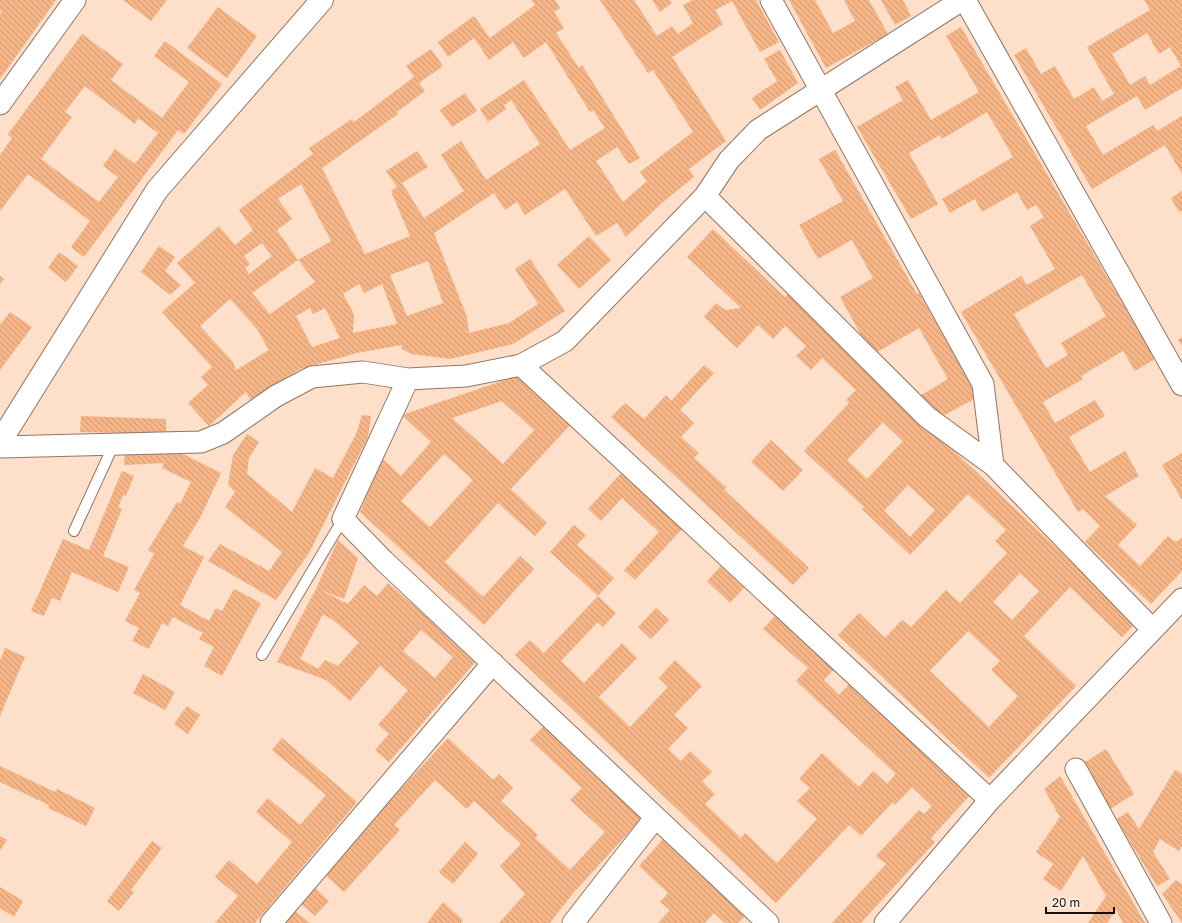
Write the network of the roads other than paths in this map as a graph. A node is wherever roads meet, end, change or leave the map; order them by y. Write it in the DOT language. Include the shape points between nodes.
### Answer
graph roads {
  1 [pos="75,0"];
  2 [pos="322,0"];
  3 [pos="771,0"];
  4 [pos="964,0"];
  5 [pos="820,89"];
  6 [pos="0,104"];
  7 [pos="705,196"];
  8 [pos="521,365"];
  9 [pos="408,379"];
  10 [pos="1182,386"];
  11 [pos="0,442"];
  12 [pos="114,444"];
  13 [pos="0,447"];
  14 [pos="992,465"];
  15 [pos="343,519"];
  16 [pos="74,530"];
  17 [pos="1182,599"];
  18 [pos="1152,629"];
  19 [pos="262,655"];
  20 [pos="493,663"];
  21 [pos="1076,769"];
  22 [pos="990,800"];
  23 [pos="655,818"];
  24 [pos="271,923"];
  25 [pos="573,923"];
  26 [pos="768,923"];
  27 [pos="884,923"];
  28 [pos="1161,923"];
  1 -- 6 [label="street"];
  2 -- 11 [label="main road" via="157,190"];
  3 -- 5 [label="street"];
  4 -- 5 [label="street"];
  4 -- 10 [label="street"];
  5 -- 7 [label="street" via="758,130 729,160"];
  5 -- 14 [label="street" via="983,384"];
  7 -- 8 [label="street" via="565,341"];
  7 -- 14 [label="street" via="927,417"];
  8 -- 9 [label="street" via="466,376"];
  8 -- 22 [label="street"];
  9 -- 12 [label="street" via="363,372 312,377 276,396 223,433 201,442"];
  9 -- 15 [label="street"];
  12 -- 13 [label="street"];
  12 -- 16 [label="lane"];
  14 -- 18 [label="street"];
  15 -- 19 [label="lane"];
  15 -- 20 [label="street"];
  17 -- 18 [label="street"];
  18 -- 22 [label="street"];
  20 -- 23 [label="street"];
  20 -- 24 [label="street"];
  21 -- 28 [label="street"];
  22 -- 27 [label="street"];
  23 -- 25 [label="street"];
  23 -- 26 [label="street"];
}
